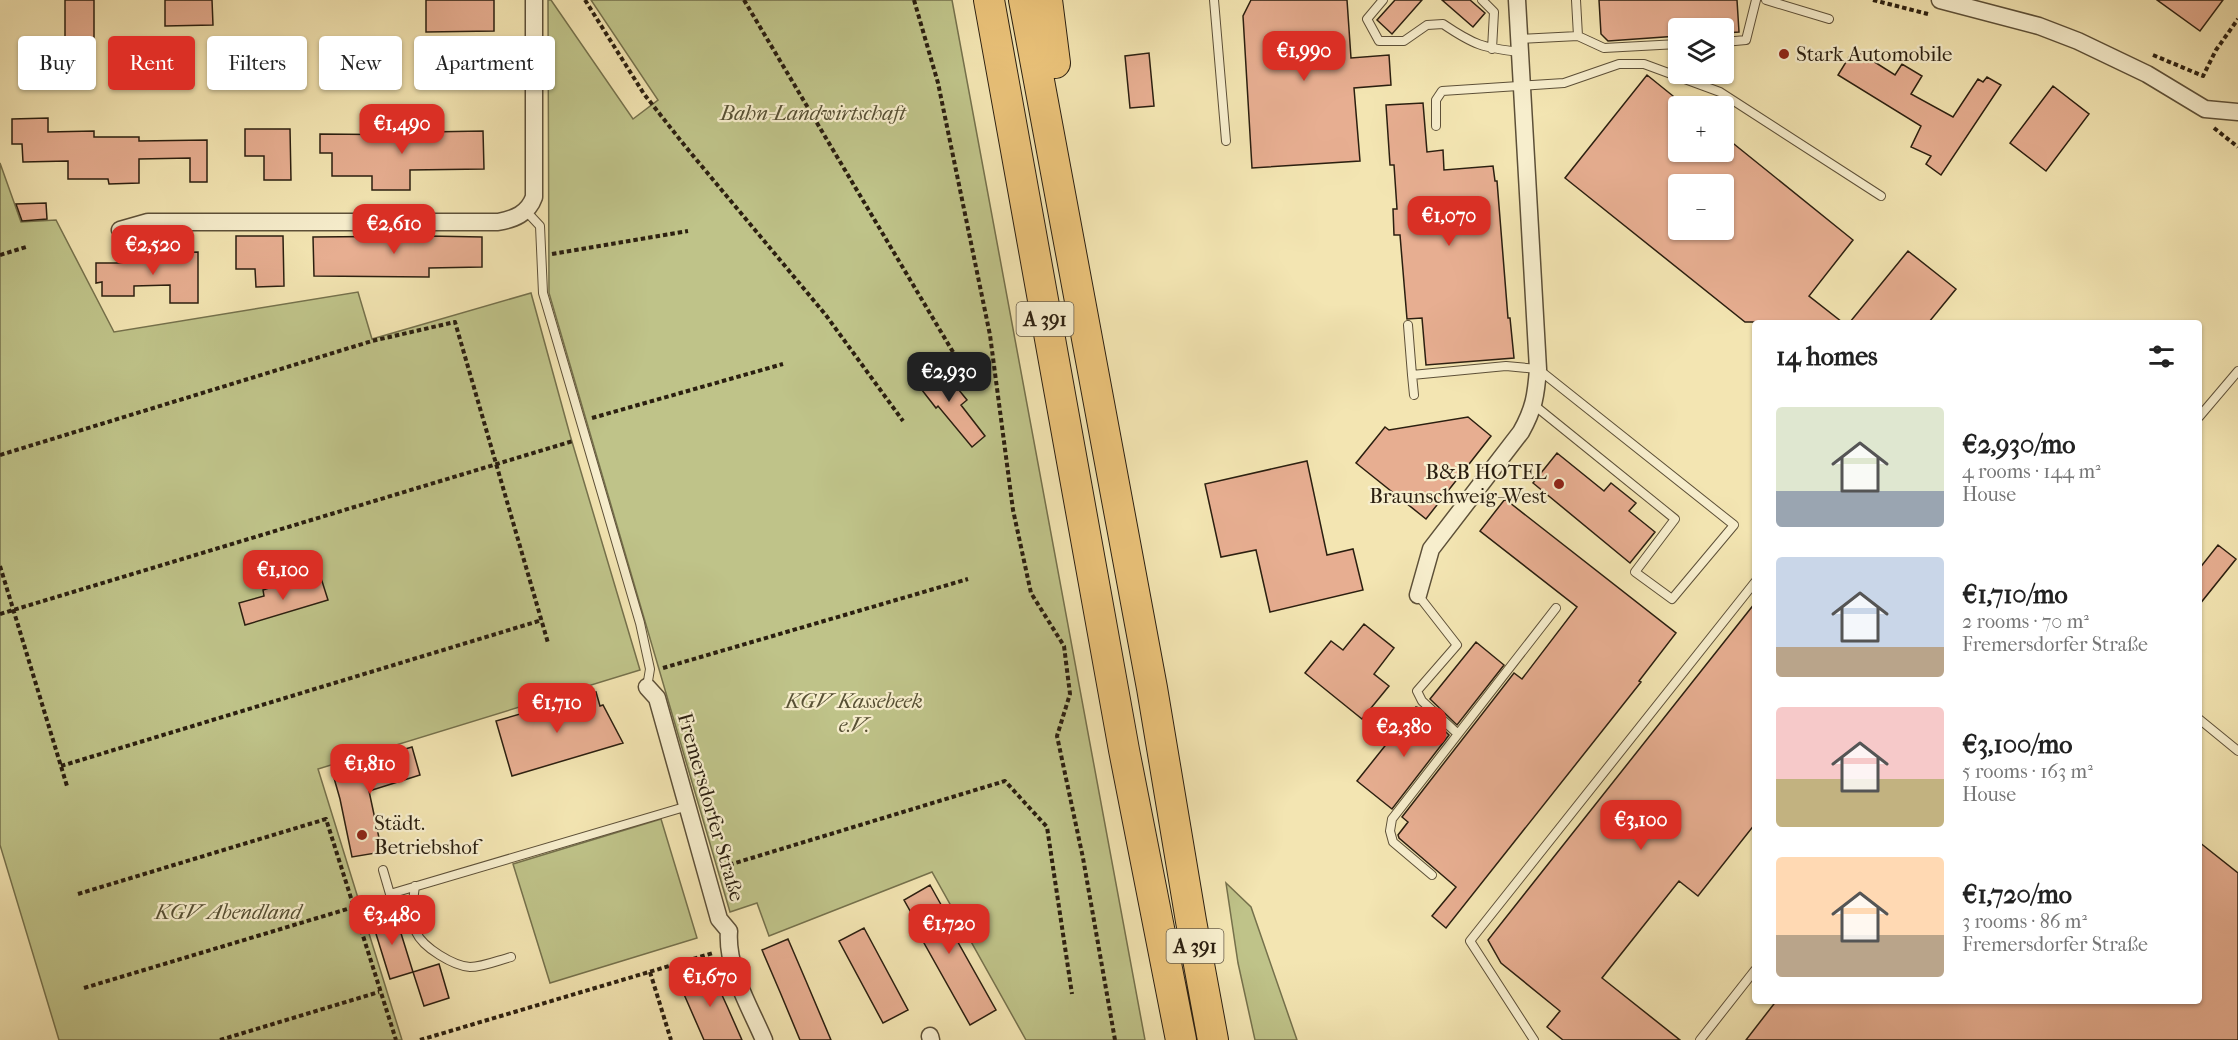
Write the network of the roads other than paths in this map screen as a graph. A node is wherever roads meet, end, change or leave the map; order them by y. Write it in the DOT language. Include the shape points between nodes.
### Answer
graph roads {
  1 [pos="534,0"];
  2 [pos="989,0"];
  3 [pos="1024,0"];
  4 [pos="1047,0"];
  5 [pos="1214,0"];
  6 [pos="1383,0"];
  7 [pos="1482,0"];
  8 [pos="1517,0"];
  9 [pos="1576,0"];
  10 [pos="1756,0"];
  11 [pos="1766,0"];
  12 [pos="1940,8"];
  13 [pos="1829,20"];
  14 [pos="1578,36"];
  15 [pos="1734,41"];
  16 [pos="1668,45"];
  17 [pos="1520,46"];
  18 [pos="1492,49"];
  19 [pos="1522,85"];
  20 [pos="2238,112"];
  21 [pos="1436,126"];
  22 [pos="1226,141"];
  23 [pos="1881,196"];
  24 [pos="526,211"];
  25 [pos="120,230"];
  26 [pos="1408,326"];
  27 [pos="1091,355"];
  28 [pos="1538,369"];
  29 [pos="2238,371"];
  30 [pos="1412,375"];
  31 [pos="1414,395"];
  32 [pos="1534,405"];
  33 [pos="2202,413"];
  34 [pos="1752,586"];
  35 [pos="1418,595"];
  36 [pos="1556,608"];
  37 [pos="647,687"];
  38 [pos="2202,721"];
  39 [pos="1458,734"];
  40 [pos="2238,751"];
  41 [pos="688,805"];
  42 [pos="1180,851"];
  43 [pos="383,870"];
  44 [pos="1432,875"];
  45 [pos="415,886"];
  46 [pos="511,957"];
  47 [pos="1752,974"];
  48 [pos="764,1040"];
  49 [pos="1181,1040"];
  50 [pos="1213,1040"];
  51 [pos="1233,1040"];
  52 [pos="1534,1040"];
  53 [pos="1700,1040"];
  1 -- 24 [label="street" via="534,190"];
  2 -- 49 [label="highway, A 391" via="1124,750"];
  3 -- 27 [label="highway, A 391"];
  4 -- 27 [label="highway"];
  5 -- 22 [label="lane"];
  6 -- 18 [label="lane" via="1367,19 1380,41 1404,41 1427,25 1443,24 1469,42"];
  7 -- 18 [label="lane" via="1494,12"];
  8 -- 17 [label="street"];
  9 -- 14 [label="lane"];
  10 -- 15 [label="lane" via="1746,40"];
  11 -- 13 [label="lane"];
  12 -- 20 [label="street" via="2039,27 2109,55 2205,109"];
  14 -- 16 [label="lane" via="1604,48"];
  14 -- 17 [label="lane"];
  17 -- 18 [label="lane"];
  17 -- 19 [label="street"];
  19 -- 21 [label="lane" via="1442,91 1436,100"];
  19 -- 23 [label="lane" via="1564,83 1619,64 1644,64 1720,92"];
  19 -- 28 [label="street"];
  24 -- 25 [label="street" via="498,222 148,222"];
  24 -- 37 [label="lane" via="540,226 543,293 640,623 650,669"];
  26 -- 30 [label="lane"];
  27 -- 42 [label="highway, A 391"];
  28 -- 30 [label="lane" via="1506,366"];
  28 -- 32 [label="street"];
  28 -- 32 [label="lane" via="1734,525 1672,599 1635,572 1675,519"];
  29 -- 33 [label="lane"];
  30 -- 31 [label="lane"];
  32 -- 35 [label="street" via="1511,445 1431,549"];
  34 -- 52 [label="lane" via="1470,941"];
  35 -- 39 [label="lane" via="1457,645 1417,691 1422,701"];
  36 -- 39 [label="lane"];
  37 -- 41 [label="street, Fremersdorfer Straße" via="657,698"];
  38 -- 40 [label="lane"];
  39 -- 44 [label="lane" via="1390,825 1393,842"];
  41 -- 45 [label="lane"];
  41 -- 48 [label="street, Fremersdorfer Straße" via="719,919 729,931 728,949"];
  42 -- 50 [label="highway, A 391"];
  42 -- 51 [label="highway" via="1210,943"];
  43 -- 45 [label="lane" via="390,894"];
  45 -- 46 [label="lane" via="412,911 416,933 432,950 470,967"];
  47 -- 53 [label="lane"];
}
